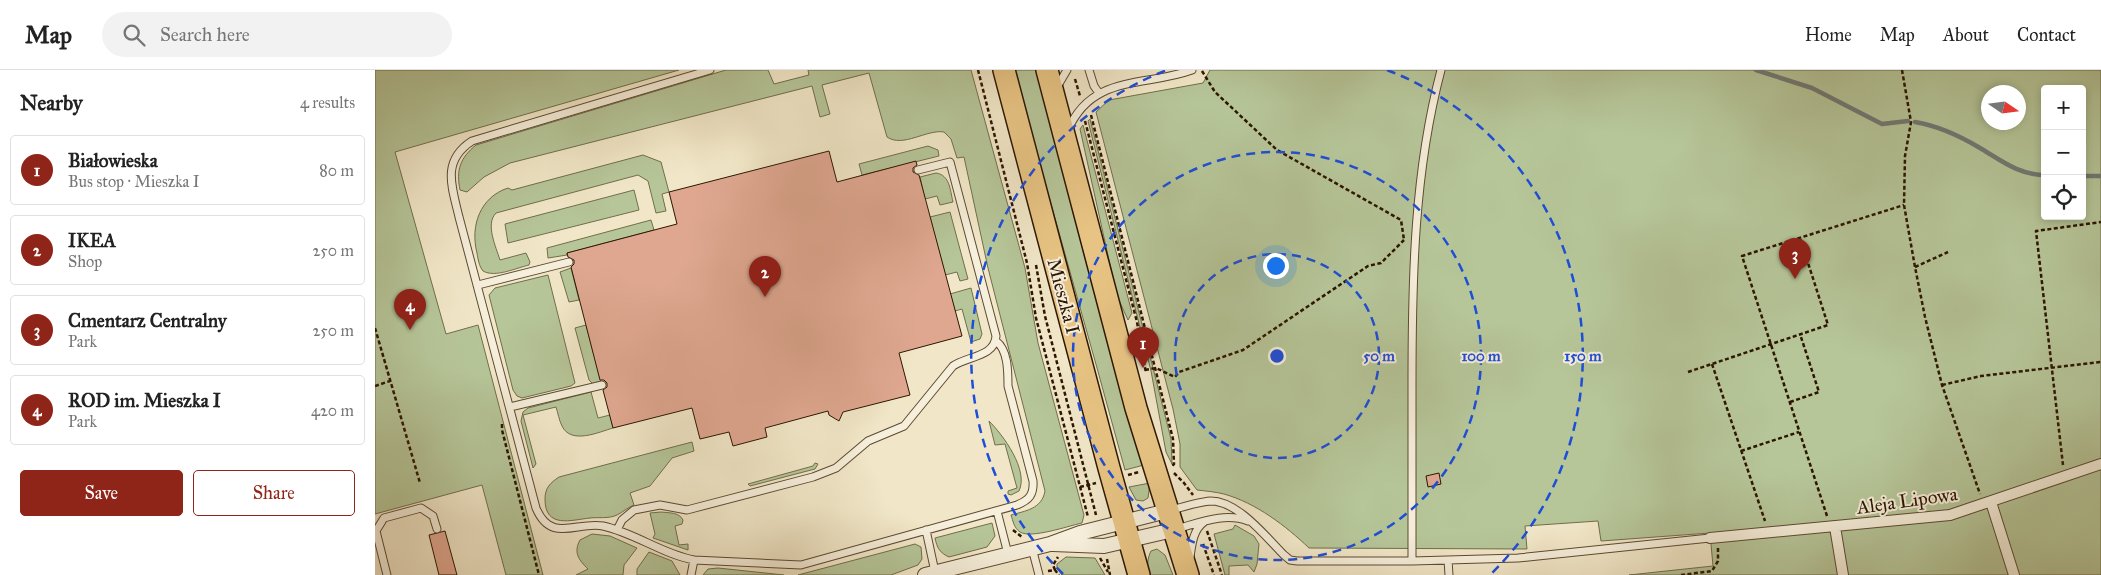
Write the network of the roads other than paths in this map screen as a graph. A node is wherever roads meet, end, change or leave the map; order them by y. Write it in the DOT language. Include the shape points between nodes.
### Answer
graph roads {
  1 [pos="711,70"];
  2 [pos="1004,70"];
  3 [pos="1047,70"];
  4 [pos="1067,70"];
  5 [pos="1089,70"];
  6 [pos="1192,70"];
  7 [pos="1441,70"];
  8 [pos="1099,93"];
  9 [pos="1054,99"];
  10 [pos="1067,145"];
  11 [pos="918,170"];
  12 [pos="569,262"];
  13 [pos="478,285"];
  14 [pos="995,341"];
  15 [pos="602,384"];
  16 [pos="510,407"];
  17 [pos="2101,464"];
  18 [pos="1987,503"];
  19 [pos="997,511"];
  20 [pos="1170,520"];
  21 [pos="1253,524"];
  22 [pos="1205,526"];
  23 [pos="1833,528"];
  24 [pos="437,529"];
  25 [pos="617,530"];
  26 [pos="926,530"];
  27 [pos="1125,532"];
  28 [pos="1713,538"];
  29 [pos="1029,543"];
  30 [pos="1050,544"];
  31 [pos="1008,554"];
  32 [pos="694,560"];
  33 [pos="1448,560"];
  34 [pos="1413,561"];
  35 [pos="930,574"];
  36 [pos="387,575"];
  37 [pos="691,575"];
  38 [pos="1039,575"];
  39 [pos="1139,575"];
  40 [pos="1189,575"];
  41 [pos="1449,575"];
  42 [pos="1843,575"];
  43 [pos="2014,575"];
  1 -- 13 [label="lane" via="465,145 453,161 451,183"];
  2 -- 27 [label="main road, Mieszka I"];
  3 -- 9 [label="main road"];
  4 -- 9 [label="lane"];
  5 -- 8 [label="lane"];
  6 -- 8 [label="lane"];
  7 -- 34 [label="lane" via="1425,145 1412,297"];
  8 -- 10 [label="lane" via="1085,105 1070,126"];
  9 -- 10 [label="main road"];
  10 -- 20 [label="main road" via="1124,365"];
  11 -- 14 [label="lane" via="949,162"];
  12 -- 13 [label="lane"];
  13 -- 16 [label="lane"];
  14 -- 19 [label="lane" via="1002,346 1008,386 1034,489 1028,500"];
  14 -- 25 [label="lane" via="987,352 953,366 904,426 868,441 836,468 687,510 660,505 634,510 625,516"];
  15 -- 16 [label="lane"];
  16 -- 25 [label="lane" via="536,508 545,523 566,530 599,526"];
  17 -- 18 [label="street, Aleja Lipowa"];
  18 -- 23 [label="street, Aleja Lipowa" via="1950,515"];
  18 -- 43 [label="street"];
  19 -- 26 [label="lane"];
  19 -- 31 [label="lane"];
  20 -- 21 [label="lane" via="1209,501 1229,506"];
  20 -- 22 [label="lane"];
  20 -- 27 [label="street"];
  20 -- 27 [label="street"];
  20 -- 40 [label="main road"];
  21 -- 22 [label="lane" via="1232,518"];
  21 -- 34 [label="lane" via="1290,560"];
  22 -- 40 [label="lane" via="1198,528 1192,545"];
  23 -- 28 [label="street, Aleja Lipowa"];
  23 -- 42 [label="street"];
  24 -- 36 [label="lane" via="433,516 421,508 385,518 376,531"];
  25 -- 32 [label="lane"];
  26 -- 32 [label="lane" via="801,565"];
  26 -- 35 [label="lane"];
  27 -- 30 [label="street" via="1080,533"];
  27 -- 30 [label="street" via="1096,547"];
  27 -- 39 [label="main road, Mieszka I"];
  28 -- 33 [label="lane" via="1518,558"];
  29 -- 30 [label="street"];
  29 -- 31 [label="street"];
  29 -- 38 [label="lane"];
  31 -- 35 [label="street"];
  32 -- 37 [label="lane"];
  33 -- 34 [label="lane"];
  33 -- 41 [label="lane"];
}
